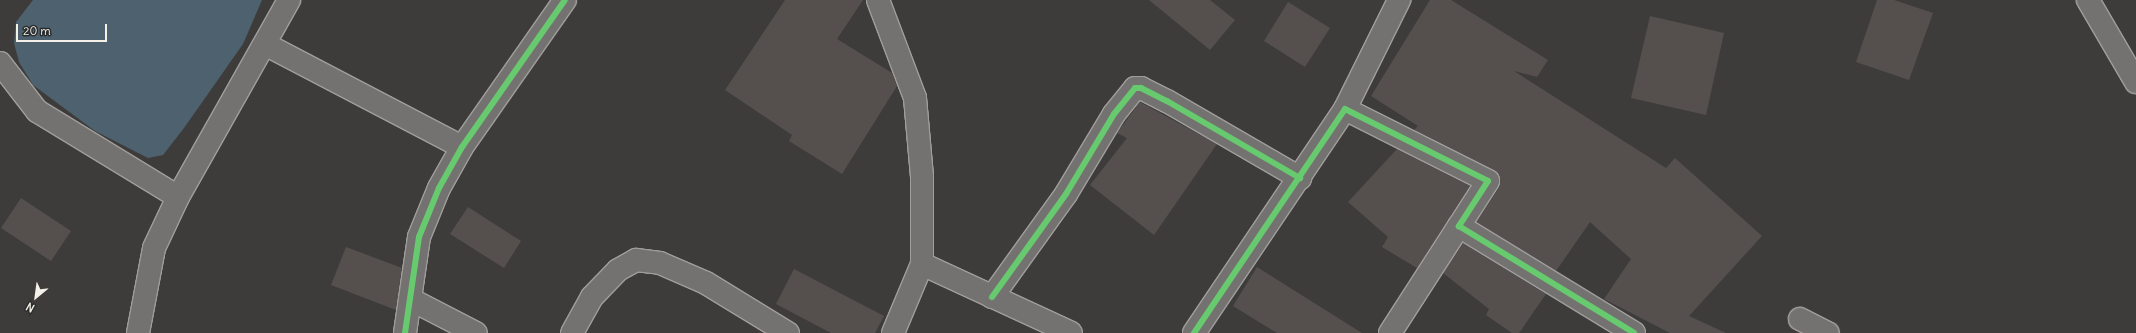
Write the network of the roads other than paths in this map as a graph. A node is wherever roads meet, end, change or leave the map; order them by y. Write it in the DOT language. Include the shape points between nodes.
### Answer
graph roads {
  1 [pos="289,0"];
  2 [pos="565,0"];
  3 [pos="878,0"];
  4 [pos="1399,0"];
  5 [pos="2088,0"];
  6 [pos="265,44"];
  7 [pos="2,74"];
  8 [pos="2136,82"];
  9 [pos="1344,109"];
  10 [pos="462,147"];
  11 [pos="1300,178"];
  12 [pos="178,197"];
  13 [pos="1459,226"];
  14 [pos="922,264"];
  15 [pos="992,297"];
  16 [pos="410,299"];
  17 [pos="1800,319"];
  18 [pos="1624,331"];
  19 [pos="138,333"];
  20 [pos="405,333"];
  21 [pos="476,333"];
  22 [pos="572,333"];
  23 [pos="788,333"];
  24 [pos="893,333"];
  25 [pos="1071,333"];
  26 [pos="1194,333"];
  27 [pos="1390,333"];
  28 [pos="1828,333"];
  1 -- 6 [label="street"];
  2 -- 10 [label="street"];
  3 -- 14 [label="street" via="915,98 922,177"];
  4 -- 9 [label="street"];
  5 -- 8 [label="street"];
  6 -- 10 [label="street"];
  6 -- 12 [label="street"];
  7 -- 12 [label="street" via="37,111"];
  9 -- 11 [label="street"];
  9 -- 13 [label="street" via="1488,180"];
  10 -- 16 [label="street" via="439,188 419,237"];
  11 -- 15 [label="street" via="1167,101 1141,88 1135,88"];
  11 -- 26 [label="street"];
  12 -- 19 [label="street" via="154,248"];
  13 -- 18 [label="street"];
  13 -- 27 [label="street"];
  14 -- 15 [label="street"];
  14 -- 24 [label="street"];
  15 -- 25 [label="street"];
  16 -- 20 [label="street"];
  16 -- 21 [label="street"];
  17 -- 28 [label="street"];
  22 -- 23 [label="street" via="592,297 618,270 636,260 660,263 706,283"];
}
